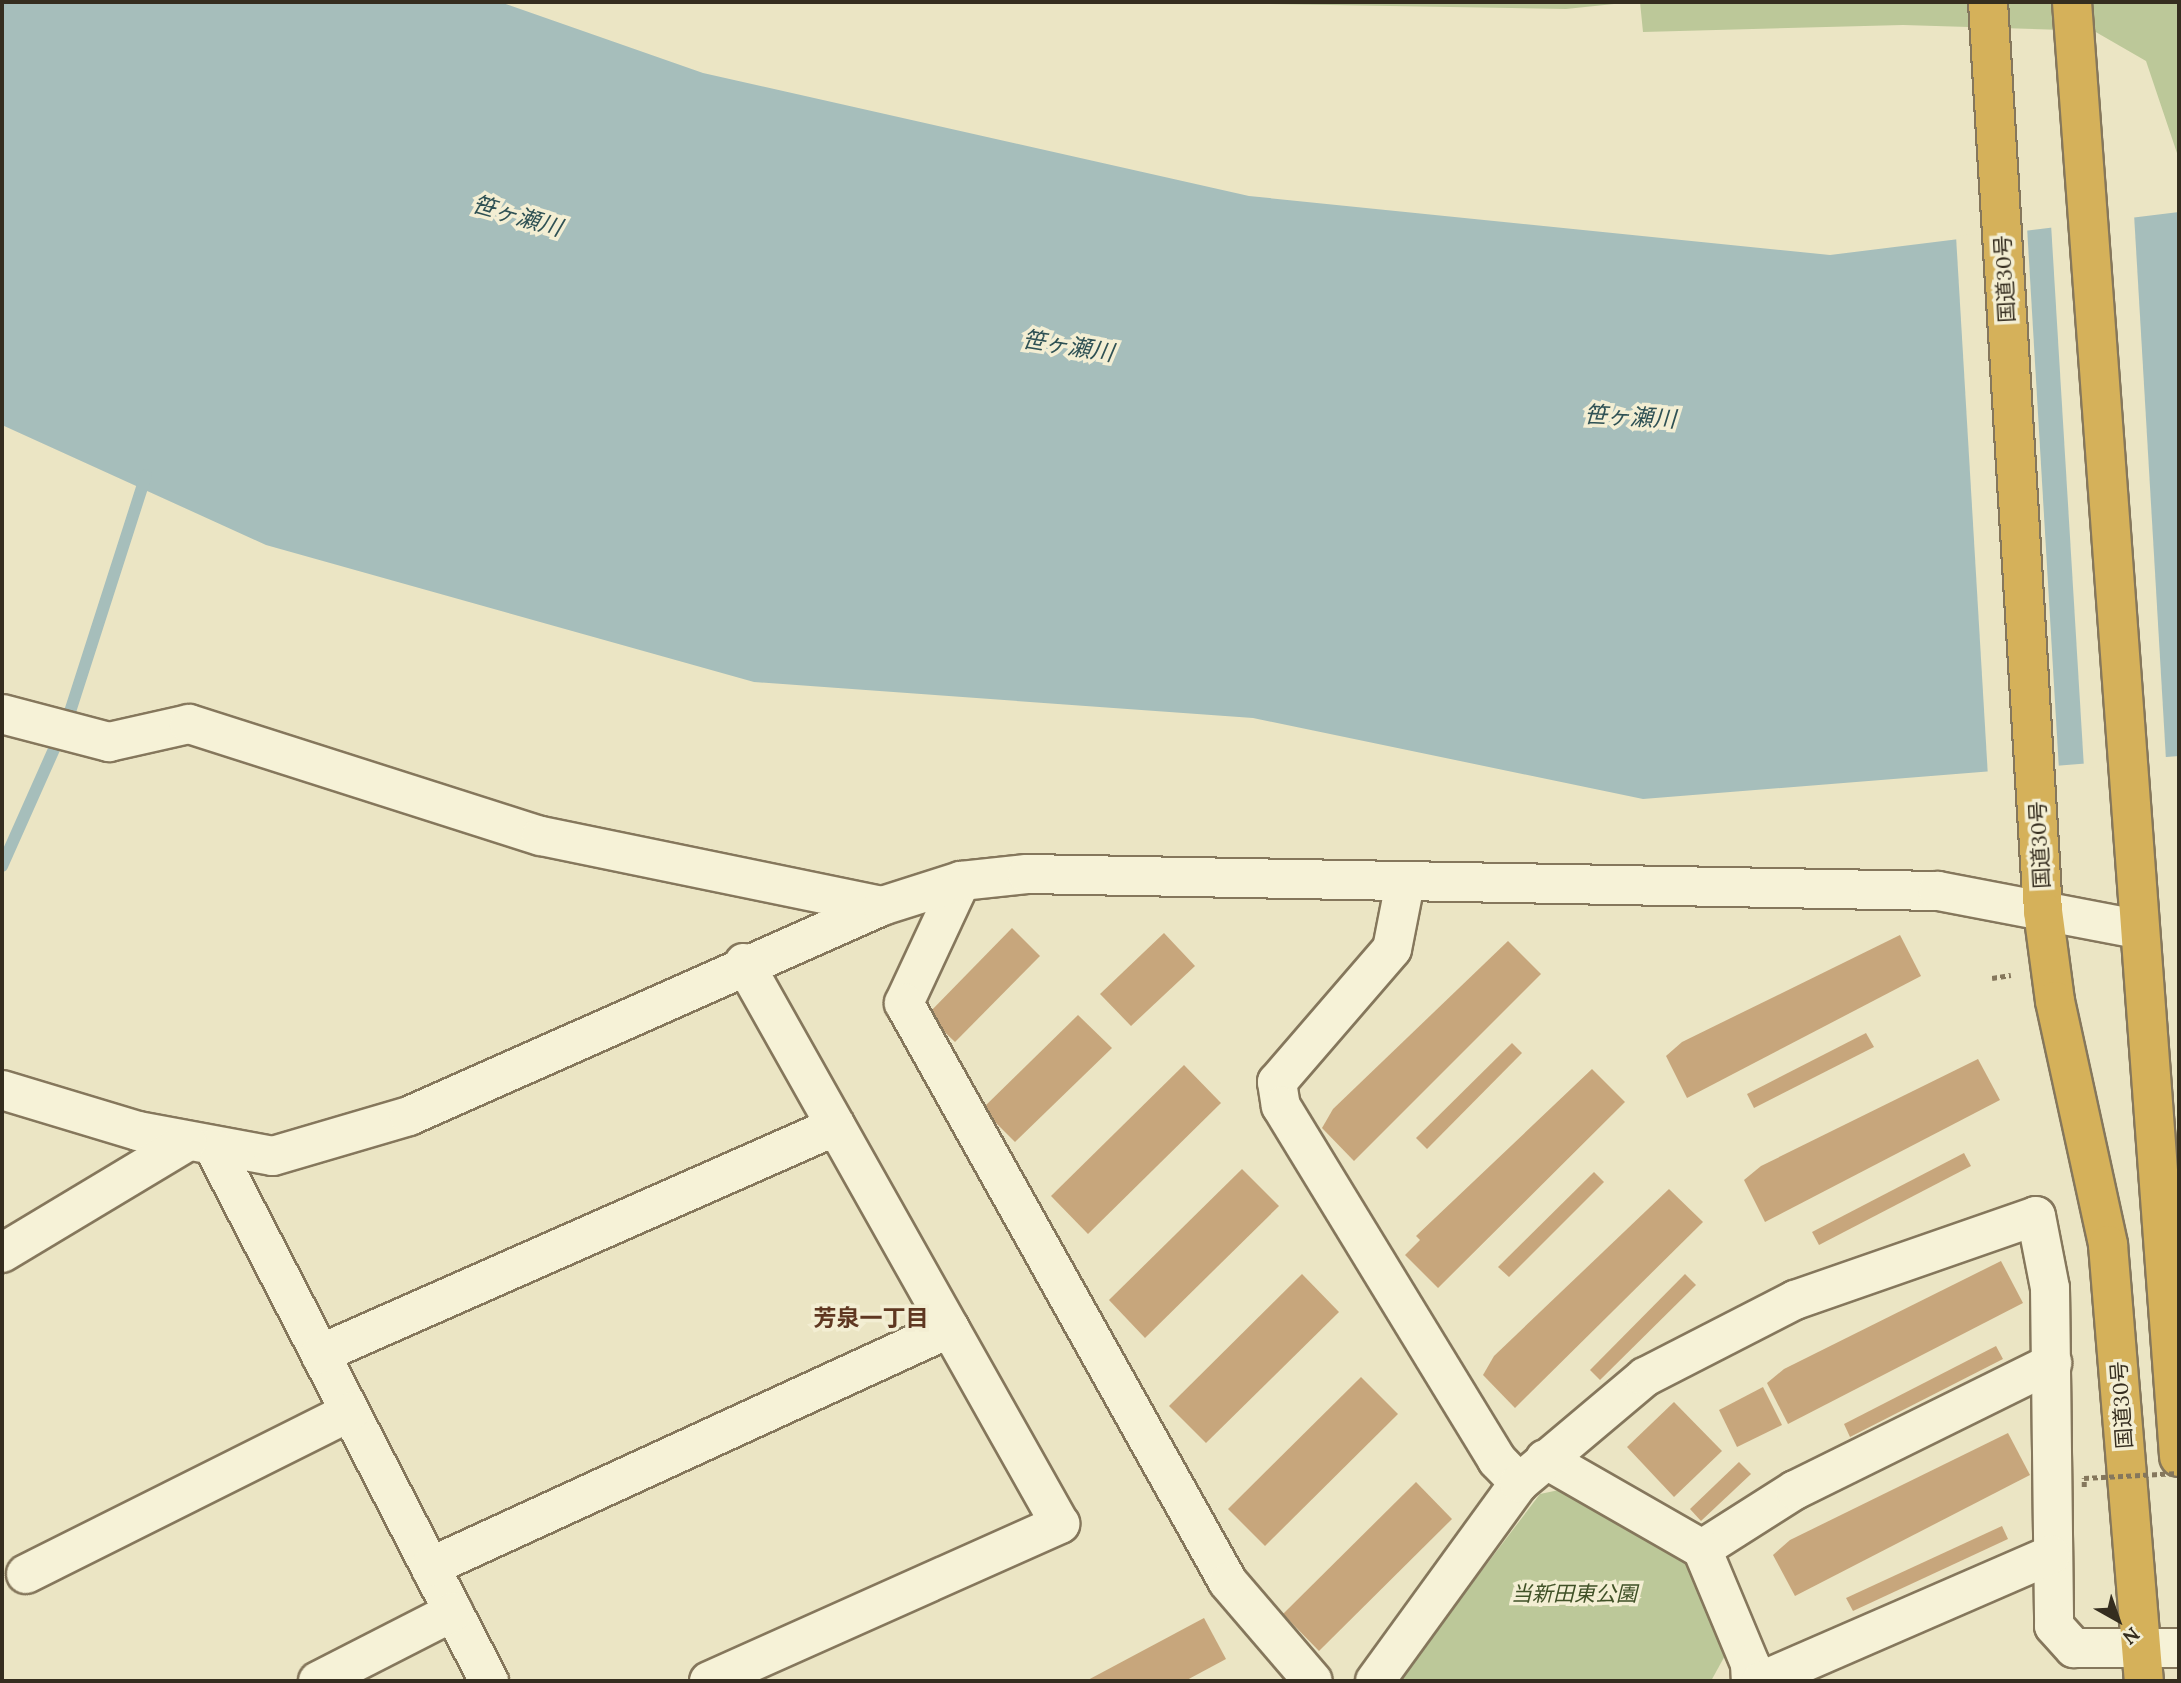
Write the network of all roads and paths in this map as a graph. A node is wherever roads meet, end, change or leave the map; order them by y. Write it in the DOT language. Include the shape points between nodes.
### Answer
graph roads {
  1 [pos="1988,2"];
  2 [pos="2072,2"];
  3 [pos="15,718"];
  4 [pos="961,881"];
  5 [pos="1405,883"];
  6 [pos="882,906"];
  7 [pos="2043,911"];
  8 [pos="2137,929"];
  9 [pos="744,963"];
  10 [pos="2,1090"];
  11 [pos="836,1126"];
  12 [pos="201,1145"];
  13 [pos="2,1253"];
  14 [pos="950,1328"];
  15 [pos="320,1354"];
  16 [pos="2052,1363"];
  17 [pos="350,1412"];
  18 [pos="2179,1457"];
  19 [pos="1532,1471"];
  20 [pos="2179,1473"];
  21 [pos="2084,1486"];
  22 [pos="1702,1549"];
  23 [pos="2051,1555"];
  24 [pos="430,1567"];
  25 [pos="26,1574"];
  26 [pos="453,1612"];
  27 [pos="2179,1648"];
  28 [pos="2142,1666"];
  29 [pos="318,1681"];
  30 [pos="489,1681"];
  31 [pos="709,1681"];
  32 [pos="1313,1681"];
  33 [pos="1375,1681"];
  34 [pos="1751,1681"];
  35 [pos="1761,1681"];
  1 -- 7 [label="highway, 国道30号"];
  2 -- 8 [label="highway"];
  3 -- 6 [label="street" via="109,743 189,724 541,836"];
  4 -- 5 [label="street" via="1027,874"];
  4 -- 6 [label="street"];
  4 -- 32 [label="street" via="904,1003 1228,1582"];
  5 -- 7 [label="street" via="1938,891"];
  5 -- 19 [label="street" via="1392,949 1277,1082 1281,1107 1497,1460"];
  6 -- 9 [label="street"];
  7 -- 8 [label="street"];
  7 -- 28 [label="highway, 国道30号" via="2055,1001 2108,1245"];
  8 -- 18 [label="highway" via="2164,1203"];
  9 -- 11 [label="street"];
  9 -- 12 [label="street" via="409,1116 272,1156"];
  10 -- 12 [label="street"];
  11 -- 14 [label="street"];
  11 -- 15 [label="street"];
  12 -- 13 [label="street"];
  12 -- 15 [label="street"];
  14 -- 24 [label="street"];
  14 -- 31 [label="street" via="1060,1524"];
  15 -- 17 [label="street"];
  16 -- 19 [label="street" via="2050,1288 2036,1216 1795,1300 1645,1377"];
  16 -- 22 [label="street" via="1795,1490"];
  16 -- 23 [label="street"];
  17 -- 24 [label="street"];
  17 -- 25 [label="street"];
  19 -- 22 [label="street"];
  19 -- 33 [label="street"];
  20 -- 21 [label="path, bridge" via="2084,1478"];
  22 -- 34 [label="street" via="1750,1664"];
  23 -- 28 [label="street" via="2054,1626 2062,1639 2074,1648"];
  23 -- 35 [label="street"];
  24 -- 26 [label="street"];
  26 -- 29 [label="street"];
  26 -- 30 [label="street"];
  27 -- 28 [label="street"];
}
